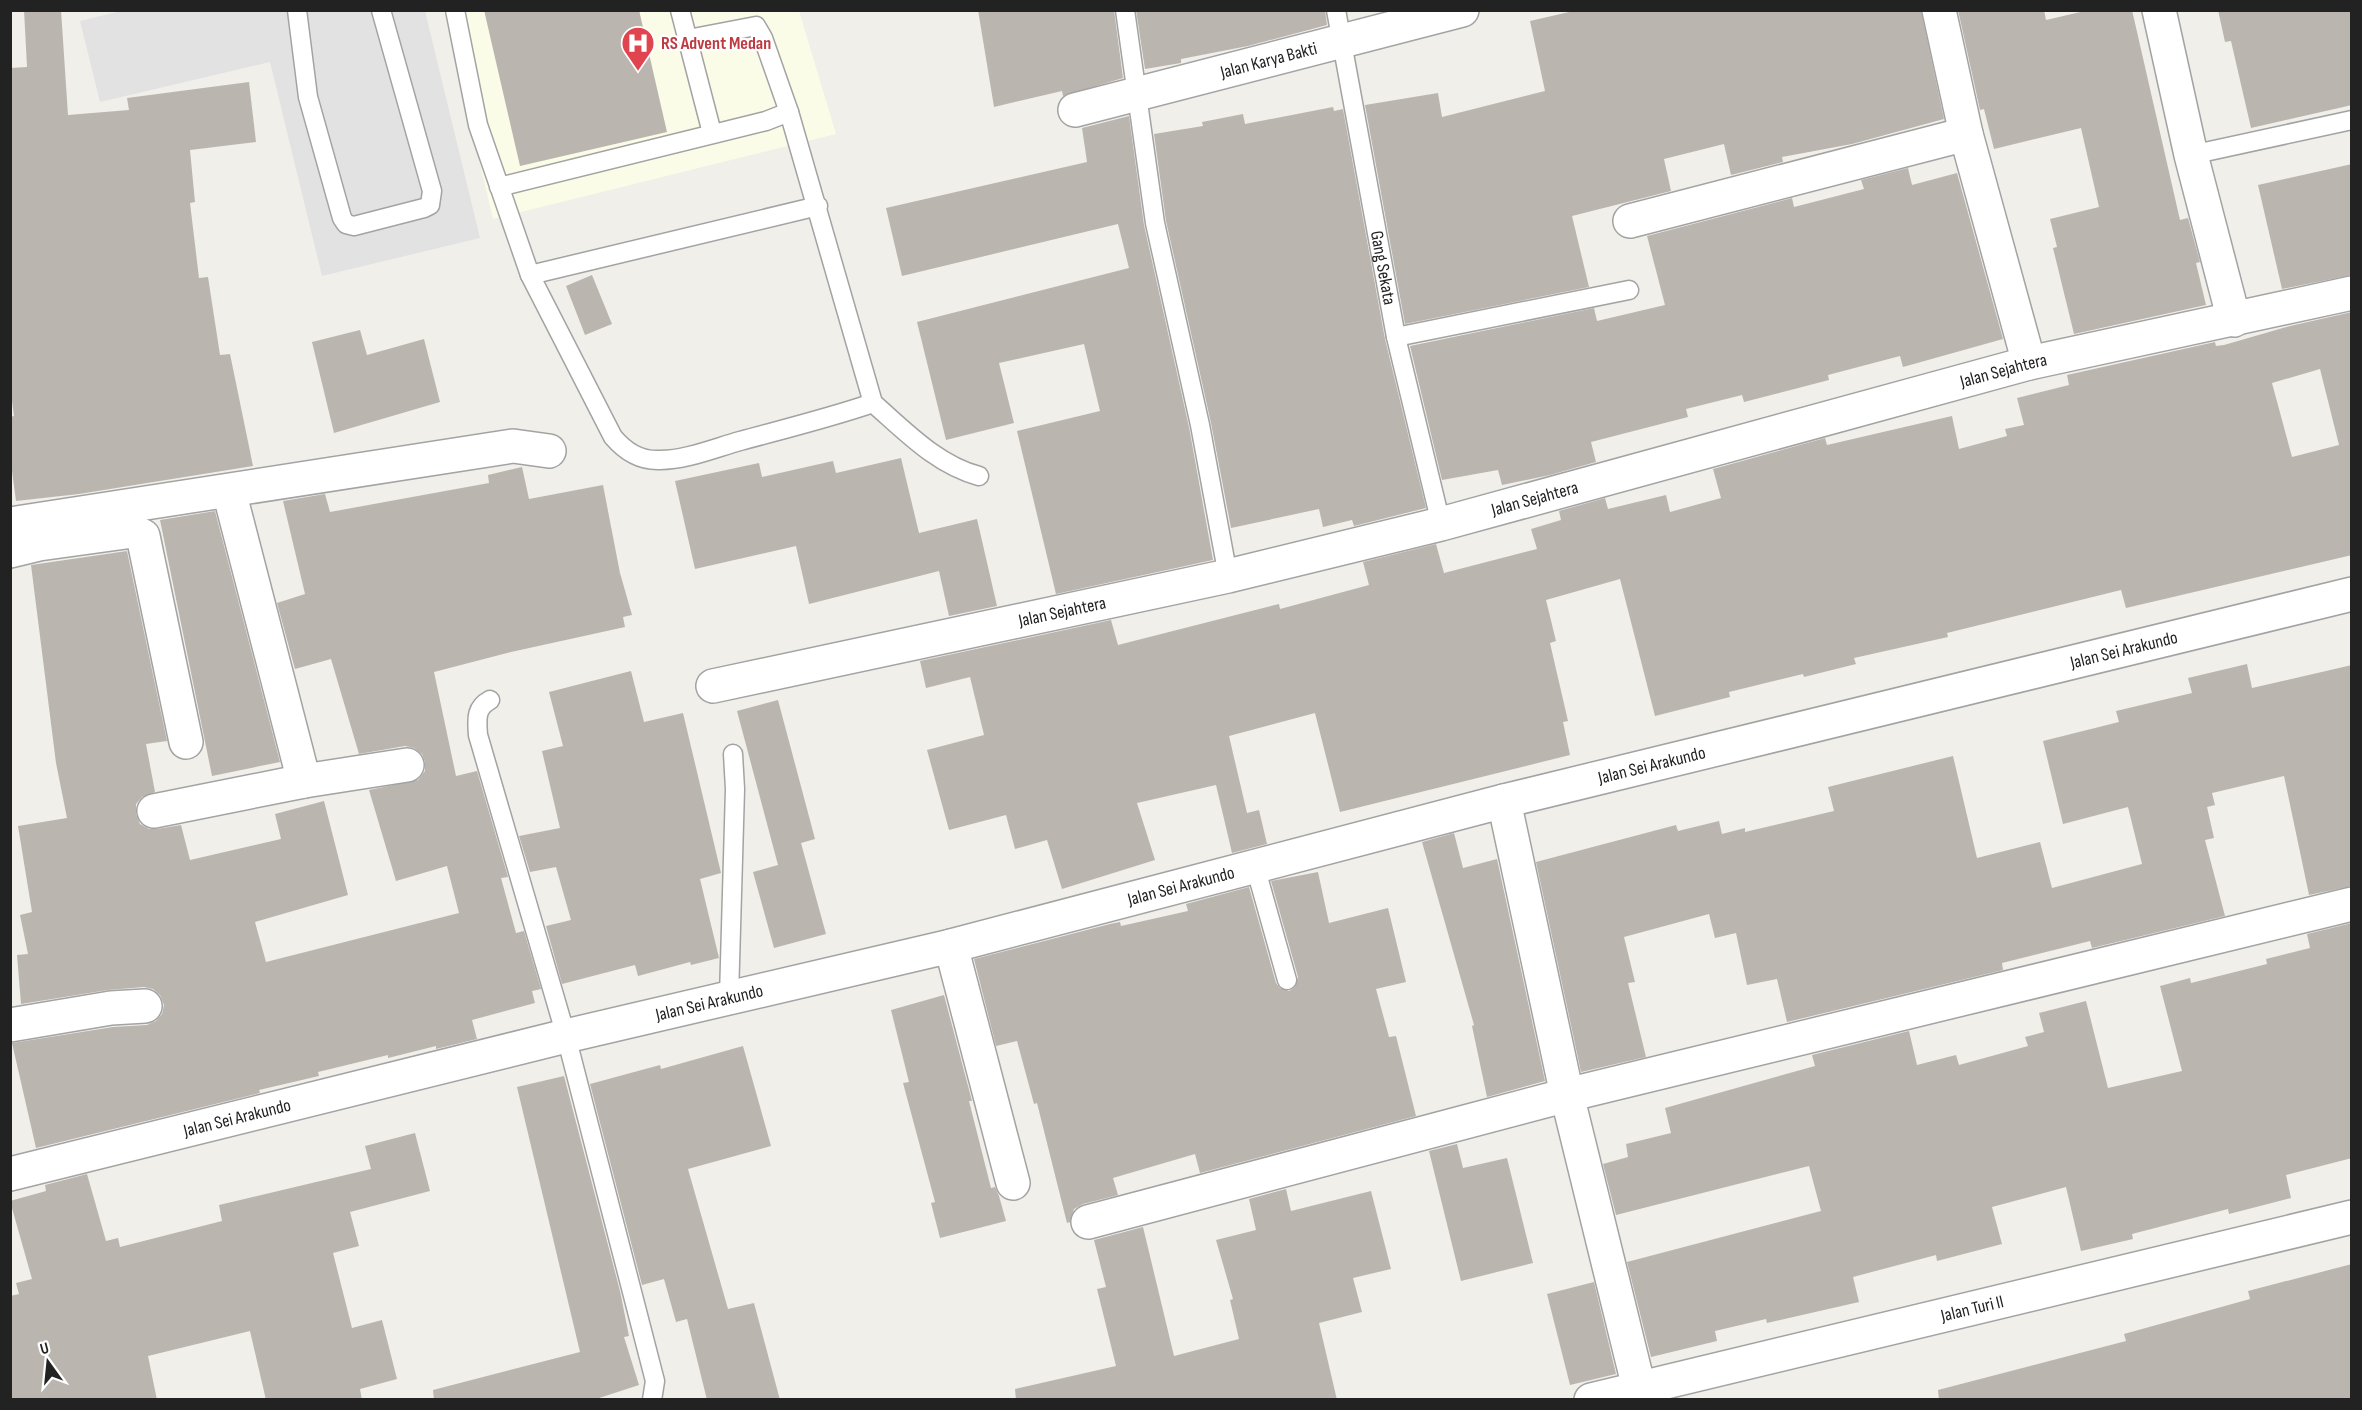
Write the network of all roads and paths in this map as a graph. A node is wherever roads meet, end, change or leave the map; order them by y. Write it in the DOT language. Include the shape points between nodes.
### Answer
graph roads {
  1 [pos="297,10"];
  2 [pos="381,10"];
  3 [pos="455,10"];
  4 [pos="680,10"];
  5 [pos="1125,10"];
  6 [pos="1462,10"];
  7 [pos="1939,10"];
  8 [pos="2159,10"];
  9 [pos="1338,26"];
  10 [pos="688,39"];
  11 [pos="1138,93"];
  12 [pos="1075,110"];
  13 [pos="789,112"];
  14 [pos="2352,120"];
  15 [pos="712,133"];
  16 [pos="1966,134"];
  17 [pos="2191,155"];
  18 [pos="498,187"];
  19 [pos="818,206"];
  20 [pos="1630,220"];
  21 [pos="530,275"];
  22 [pos="1629,290"];
  23 [pos="2352,293"];
  24 [pos="2234,320"];
  25 [pos="1396,337"];
  26 [pos="2029,363"];
  27 [pos="873,403"];
  28 [pos="549,451"];
  29 [pos="979,476"];
  30 [pos="229,491"];
  31 [pos="10,524"];
  32 [pos="1441,524"];
  33 [pos="10,551"];
  34 [pos="1228,576"];
  35 [pos="2352,594"];
  36 [pos="713,686"];
  37 [pos="490,700"];
  38 [pos="186,742"];
  39 [pos="733,754"];
  40 [pos="407,765"];
  41 [pos="304,781"];
  42 [pos="1504,801"];
  43 [pos="154,811"];
  44 [pos="1255,866"];
  45 [pos="2352,904"];
  46 [pos="951,946"];
  47 [pos="1287,980"];
  48 [pos="729,997"];
  49 [pos="145,1006"];
  50 [pos="10,1025"];
  51 [pos="566,1036"];
  52 [pos="1568,1095"];
  53 [pos="10,1174"];
  54 [pos="1013,1182"];
  55 [pos="2352,1217"];
  56 [pos="1088,1222"];
  57 [pos="1639,1388"];
  58 [pos="652,1400"];
  59 [pos="1591,1400"];
  1 -- 2 [label="lane" via="308,97 342,218 354,226 424,208 432,199"];
  3 -- 18 [label="lane" via="473,104"];
  4 -- 10 [label="lane"];
  5 -- 11 [label="lane"];
  6 -- 9 [label="street, Jalan Karya Bakti"];
  7 -- 16 [label="street"];
  8 -- 17 [label="street"];
  9 -- 11 [label="street, Jalan Karya Bakti"];
  9 -- 25 [label="lane, Gang Sekata"];
  10 -- 13 [label="lane" via="756,26"];
  10 -- 15 [label="lane"];
  11 -- 12 [label="street, Jalan Karya Bakti"];
  11 -- 34 [label="lane" via="1155,223 1200,425"];
  13 -- 15 [label="lane"];
  13 -- 19 [label="lane"];
  14 -- 17 [label="lane"];
  15 -- 18 [label="lane"];
  16 -- 20 [label="street"];
  16 -- 26 [label="street"];
  17 -- 24 [label="street"];
  18 -- 21 [label="lane"];
  19 -- 21 [label="lane"];
  19 -- 27 [label="lane"];
  21 -- 27 [label="lane" via="613,436 635,456 659,461 688,455"];
  22 -- 25 [label="lane"];
  23 -- 24 [label="street, Jalan Sejahtera"];
  24 -- 26 [label="street, Jalan Sejahtera"];
  25 -- 32 [label="lane, Gang Sekata"];
  26 -- 32 [label="street, Jalan Sejahtera"];
  27 -- 29 [label="lane" via="921,445 959,471"];
  28 -- 30 [label="street" via="513,446"];
  30 -- 31 [label="street"];
  30 -- 41 [label="street"];
  32 -- 34 [label="street, Jalan Sejahtera"];
  33 -- 38 [label="street" via="133,531 143,536"];
  34 -- 36 [label="street, Jalan Sejahtera"];
  35 -- 42 [label="street, Jalan Sei Arakundo"];
  37 -- 51 [label="lane" via="476,716 478,735"];
  39 -- 48 [label="lane"];
  40 -- 41 [label="street"];
  41 -- 43 [label="street"];
  42 -- 44 [label="street, Jalan Sei Arakundo"];
  42 -- 52 [label="street"];
  44 -- 46 [label="street, Jalan Sei Arakundo"];
  44 -- 47 [label="lane"];
  45 -- 52 [label="street"];
  46 -- 48 [label="street, Jalan Sei Arakundo"];
  46 -- 54 [label="street"];
  48 -- 51 [label="street, Jalan Sei Arakundo"];
  49 -- 50 [label="street"];
  51 -- 53 [label="street, Jalan Sei Arakundo"];
  51 -- 58 [label="lane" via="655,1381"];
  52 -- 56 [label="street"];
  52 -- 57 [label="street"];
  55 -- 57 [label="street, Jalan Turi II"];
  57 -- 59 [label="street, Jalan Turi II"];
}
